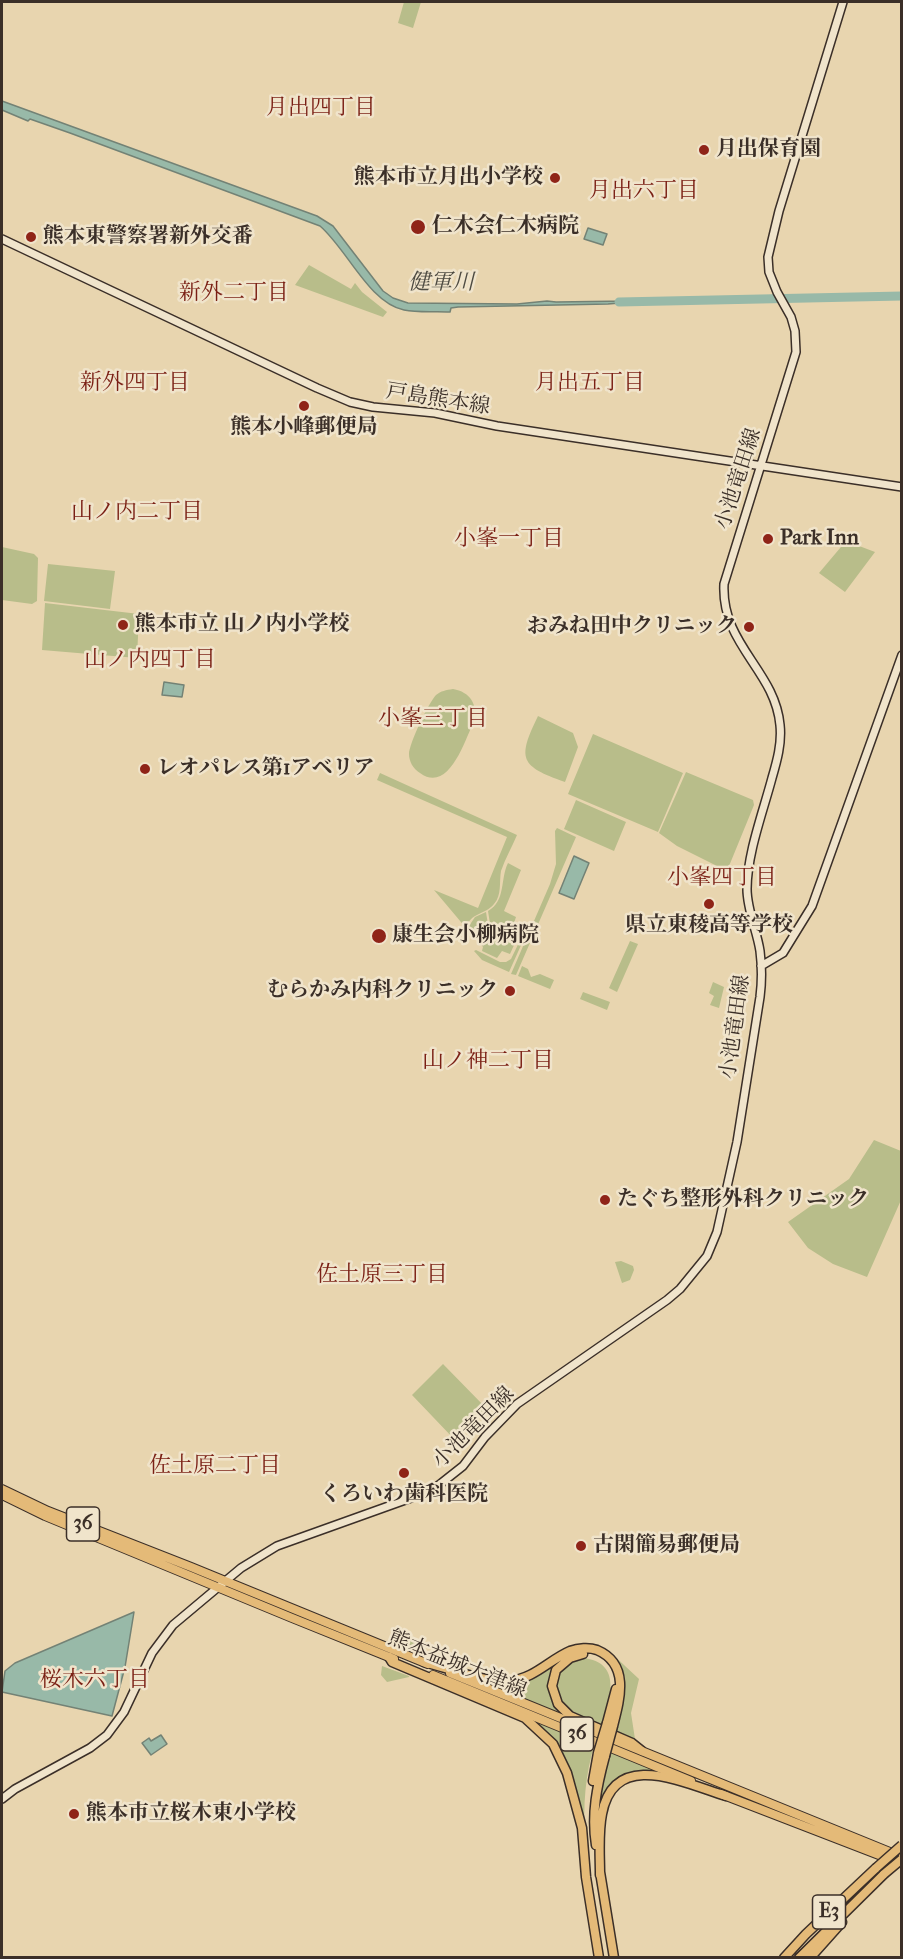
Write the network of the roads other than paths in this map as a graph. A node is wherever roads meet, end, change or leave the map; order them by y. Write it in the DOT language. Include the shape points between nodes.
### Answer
graph roads {
  1 [pos="843,2"];
  2 [pos="2,239"];
  3 [pos="761,465"];
  4 [pos="902,487"];
  5 [pos="902,655"];
  6 [pos="761,966"];
  7 [pos="2,1488"];
  8 [pos="2,1495"];
  9 [pos="227,1581"];
  10 [pos="219,1587"];
  11 [pos="389,1657"];
  12 [pos="424,1662"];
  13 [pos="610,1725"];
  14 [pos="642,1751"];
  15 [pos="602,1754"];
  16 [pos="726,1796"];
  17 [pos="2,1799"];
  18 [pos="902,1845"];
  19 [pos="902,1858"];
  20 [pos="902,1864"];
  21 [pos="884,1874"];
  22 [pos="600,1875"];
  23 [pos="586,1877"];
  24 [pos="599,1958"];
  25 [pos="614,1958"];
  26 [pos="784,1958"];
  27 [pos="799,1958"];
  28 [pos="810,1958"];
  1 -- 3 [label="main road, 小池竜田線" via="770,241 769,272 795,331 796,352"];
  2 -- 3 [label="main road, 戸島熊本線" via="355,403"];
  3 -- 4 [label="main road, 戸島熊本線"];
  3 -- 6 [label="main road, 小池竜田線" via="729,565 723,599 736,637 774,698 781,726 747,890"];
  5 -- 6 [label="main road, 小池竜田線" via="812,906 783,953"];
  6 -- 9 [label="main road, 小池竜田線" via="760,997 737,1142 717,1232 707,1256 680,1289 517,1404 463,1466 439,1485 277,1546"];
  7 -- 9 [label="main road, 熊本益城大津線 / 36"];
  8 -- 10 [label="main road, 熊本益城大津線 / 36"];
  9 -- 10 [label="main road, 小池竜田線"];
  9 -- 12 [label="main road, 熊本益城大津線 / 36"];
  10 -- 11 [label="main road, 熊本益城大津線 / 36"];
  10 -- 17 [label="main road, 小池竜田線" via="167,1633 107,1735"];
  11 -- 16 [label="main road, 熊本益城大津線 / 36"];
  11 -- 23 [label="highway" via="401,1667 525,1718 553,1744 576,1802"];
  12 -- 13 [label="highway" via="494,1681 510,1681 542,1670 571,1651 592,1649 609,1657 619,1672 620,1698"];
  12 -- 14 [label="main road, 熊本益城大津線 / 36"];
  13 -- 14 [label="highway" via="616,1680 611,1668 602,1658 590,1654 570,1658 553,1678 558,1704 570,1716"];
  13 -- 15 [label="highway, bridge"];
  14 -- 19 [label="main road, 熊本益城大津線 / 36"];
  15 -- 22 [label="highway" via="594,1834"];
  15 -- 23 [label="highway" via="591,1792"];
  16 -- 20 [label="main road, 熊本益城大津線 / 36"];
  16 -- 22 [label="highway" via="641,1774 618,1782 610,1790 602,1814"];
  18 -- 26 [label="highway, E3, bridge"];
  19 -- 21 [label="highway, E3, bridge"];
  21 -- 27 [label="highway, E3"];
  21 -- 28 [label="highway"];
  22 -- 25 [label="highway"];
  23 -- 24 [label="highway"];
}
